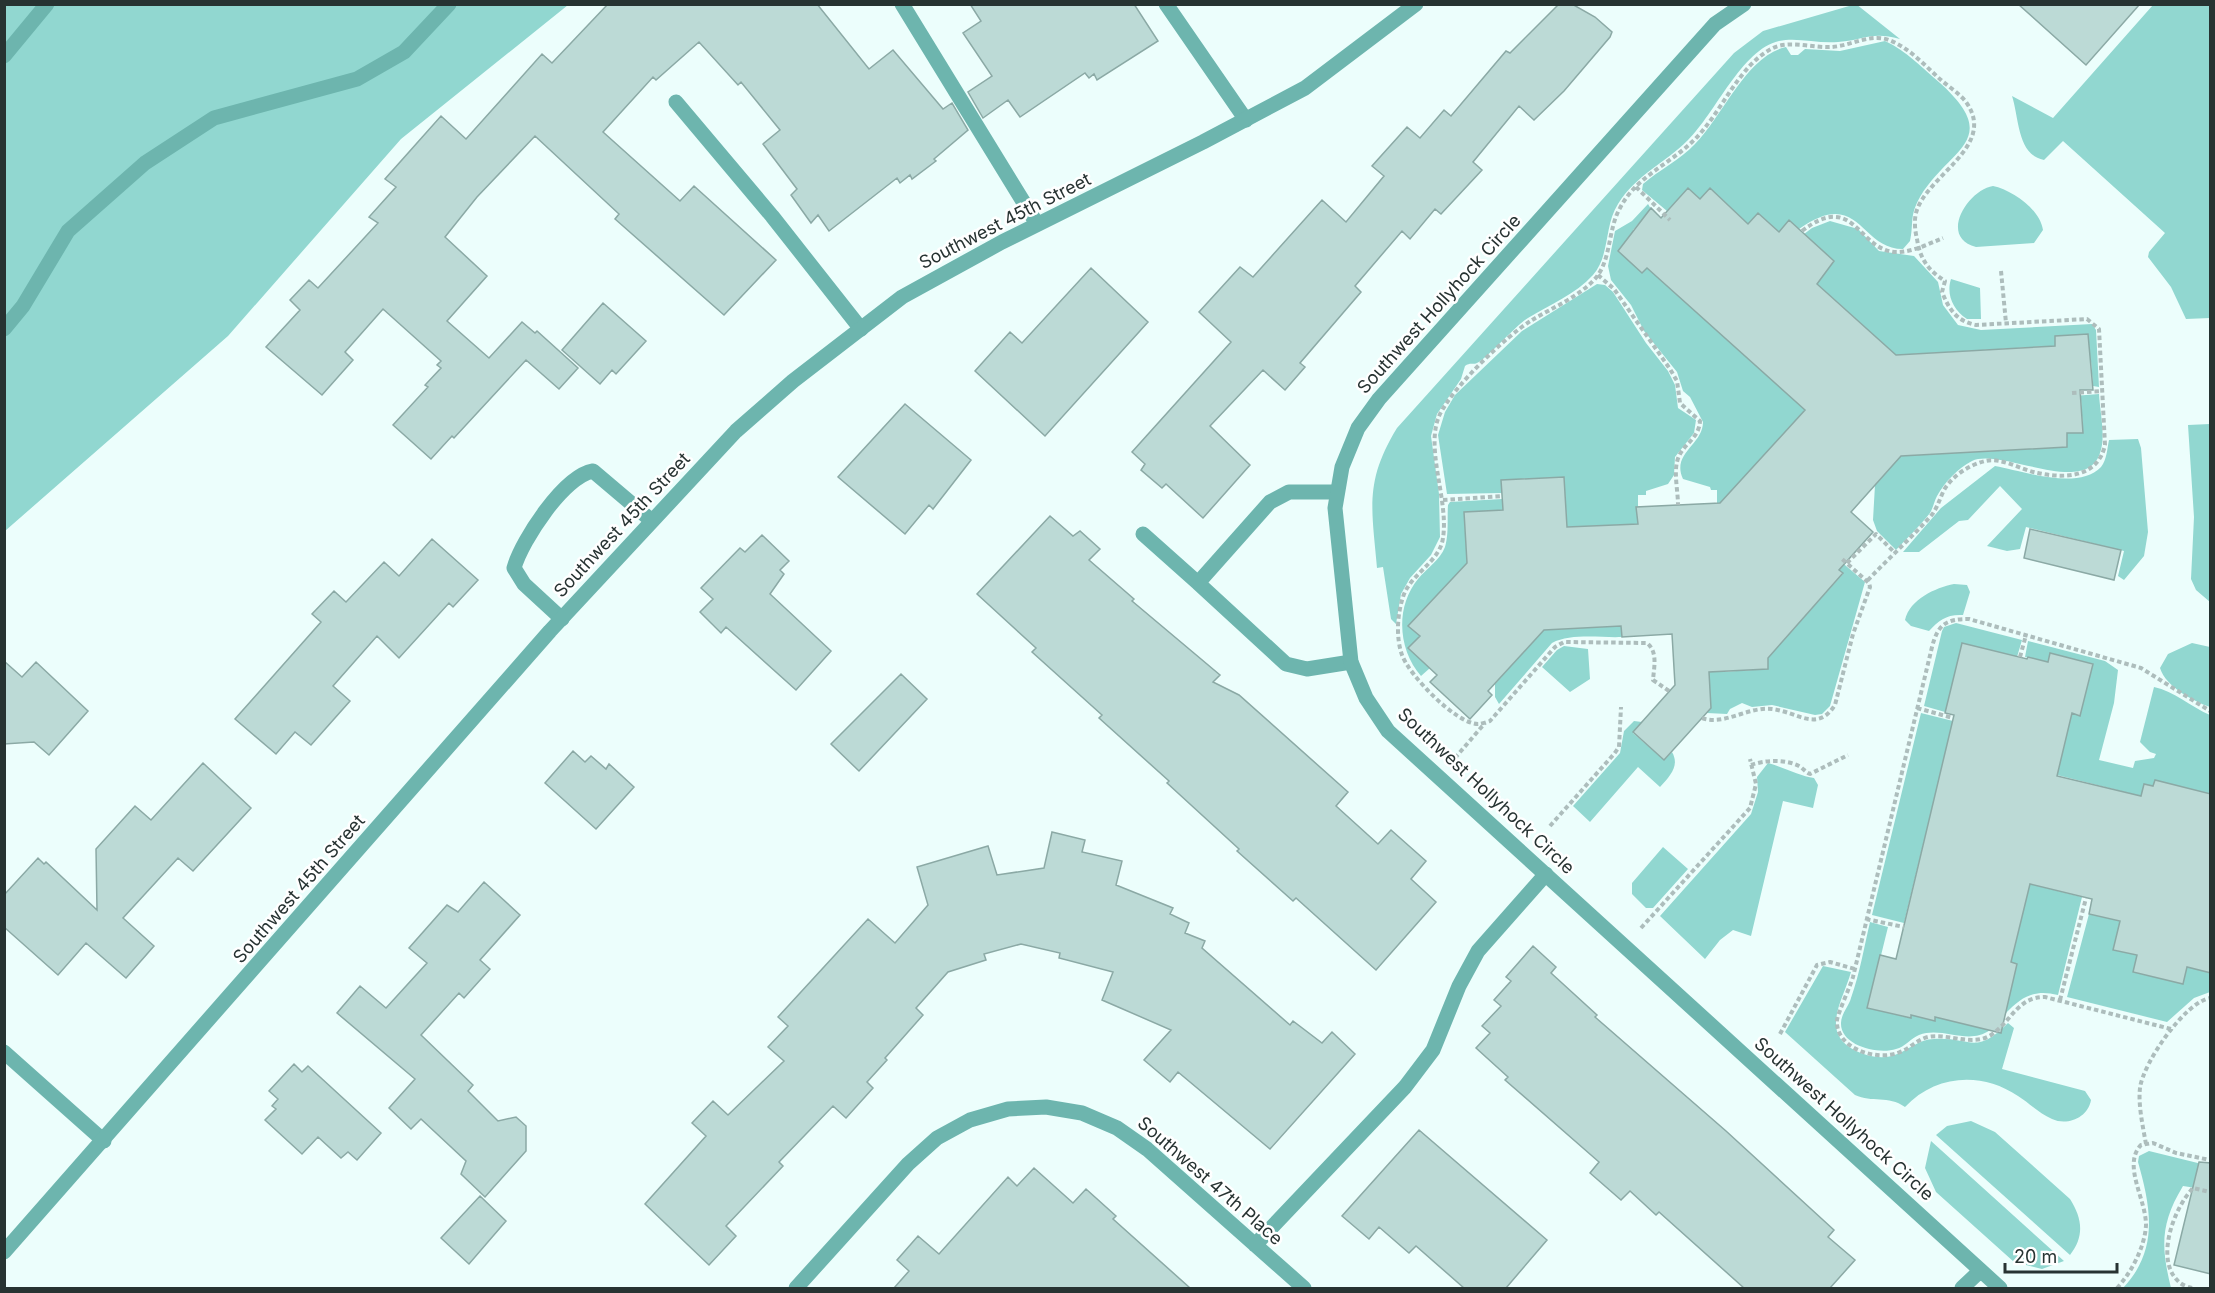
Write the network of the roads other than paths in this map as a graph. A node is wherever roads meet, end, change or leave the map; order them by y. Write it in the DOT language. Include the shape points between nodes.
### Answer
graph roads {
  1 [pos="47,4"];
  2 [pos="449,4"];
  3 [pos="902,4"];
  4 [pos="1166,4"];
  5 [pos="1416,4"];
  6 [pos="1744,4"];
  7 [pos="4,56"];
  8 [pos="675,102"];
  9 [pos="1246,120"];
  10 [pos="1037,224"];
  11 [pos="4,329"];
  12 [pos="861,329"];
  13 [pos="1336,492"];
  14 [pos="652,521"];
  15 [pos="1143,534"];
  16 [pos="1198,583"];
  17 [pos="562,619"];
  18 [pos="1351,662"];
  19 [pos="1546,874"];
  20 [pos="4,1052"];
  21 [pos="104,1141"];
  22 [pos="1255,1245"];
  23 [pos="4,1252"];
  24 [pos="1980,1271"];
  25 [pos="796,1288"];
  26 [pos="1304,1288"];
  27 [pos="1962,1288"];
  28 [pos="2000,1288"];
  1 -- 7 [label="street"];
  2 -- 11 [label="street" via="404,52 357,79 214,118 145,163 68,231 23,306"];
  3 -- 10 [label="street"];
  4 -- 9 [label="street"];
  5 -- 9 [label="street, Southwest 45th Street" via="1305,88"];
  6 -- 13 [label="street, Southwest Hollyhock Circle" via="1715,24 1379,399 1358,429"];
  8 -- 12 [label="street"];
  9 -- 10 [label="street, Southwest 45th Street"];
  10 -- 12 [label="street, Southwest 45th Street" via="902,297"];
  12 -- 14 [label="street, Southwest 45th Street" via="736,431"];
  13 -- 16 [label="street" via="1289,492 1270,502"];
  13 -- 18 [label="street, Southwest Hollyhock Circle"];
  14 -- 17 [label="street, Southwest 45th Street"];
  14 -- 17 [label="street" via="593,471 582,473 562,491 519,550 514,568 524,584"];
  15 -- 16 [label="street"];
  16 -- 18 [label="street" via="1286,663 1307,669"];
  17 -- 21 [label="street, Southwest 45th Street"];
  18 -- 19 [label="street, Southwest Hollyhock Circle" via="1366,698 1388,731"];
  19 -- 22 [label="street" via="1478,951 1433,1050 1405,1088"];
  19 -- 24 [label="street, Southwest Hollyhock Circle"];
  20 -- 21 [label="street"];
  21 -- 23 [label="street, Southwest 45th Street"];
  22 -- 25 [label="street, Southwest 47th Place" via="1118,1128 1082,1113 1046,1107 1008,1109 970,1120 937,1138 908,1164"];
  22 -- 26 [label="street, Southwest 47th Place"];
  24 -- 27 [label="street"];
  24 -- 28 [label="street, Southwest Hollyhock Circle"];
}
